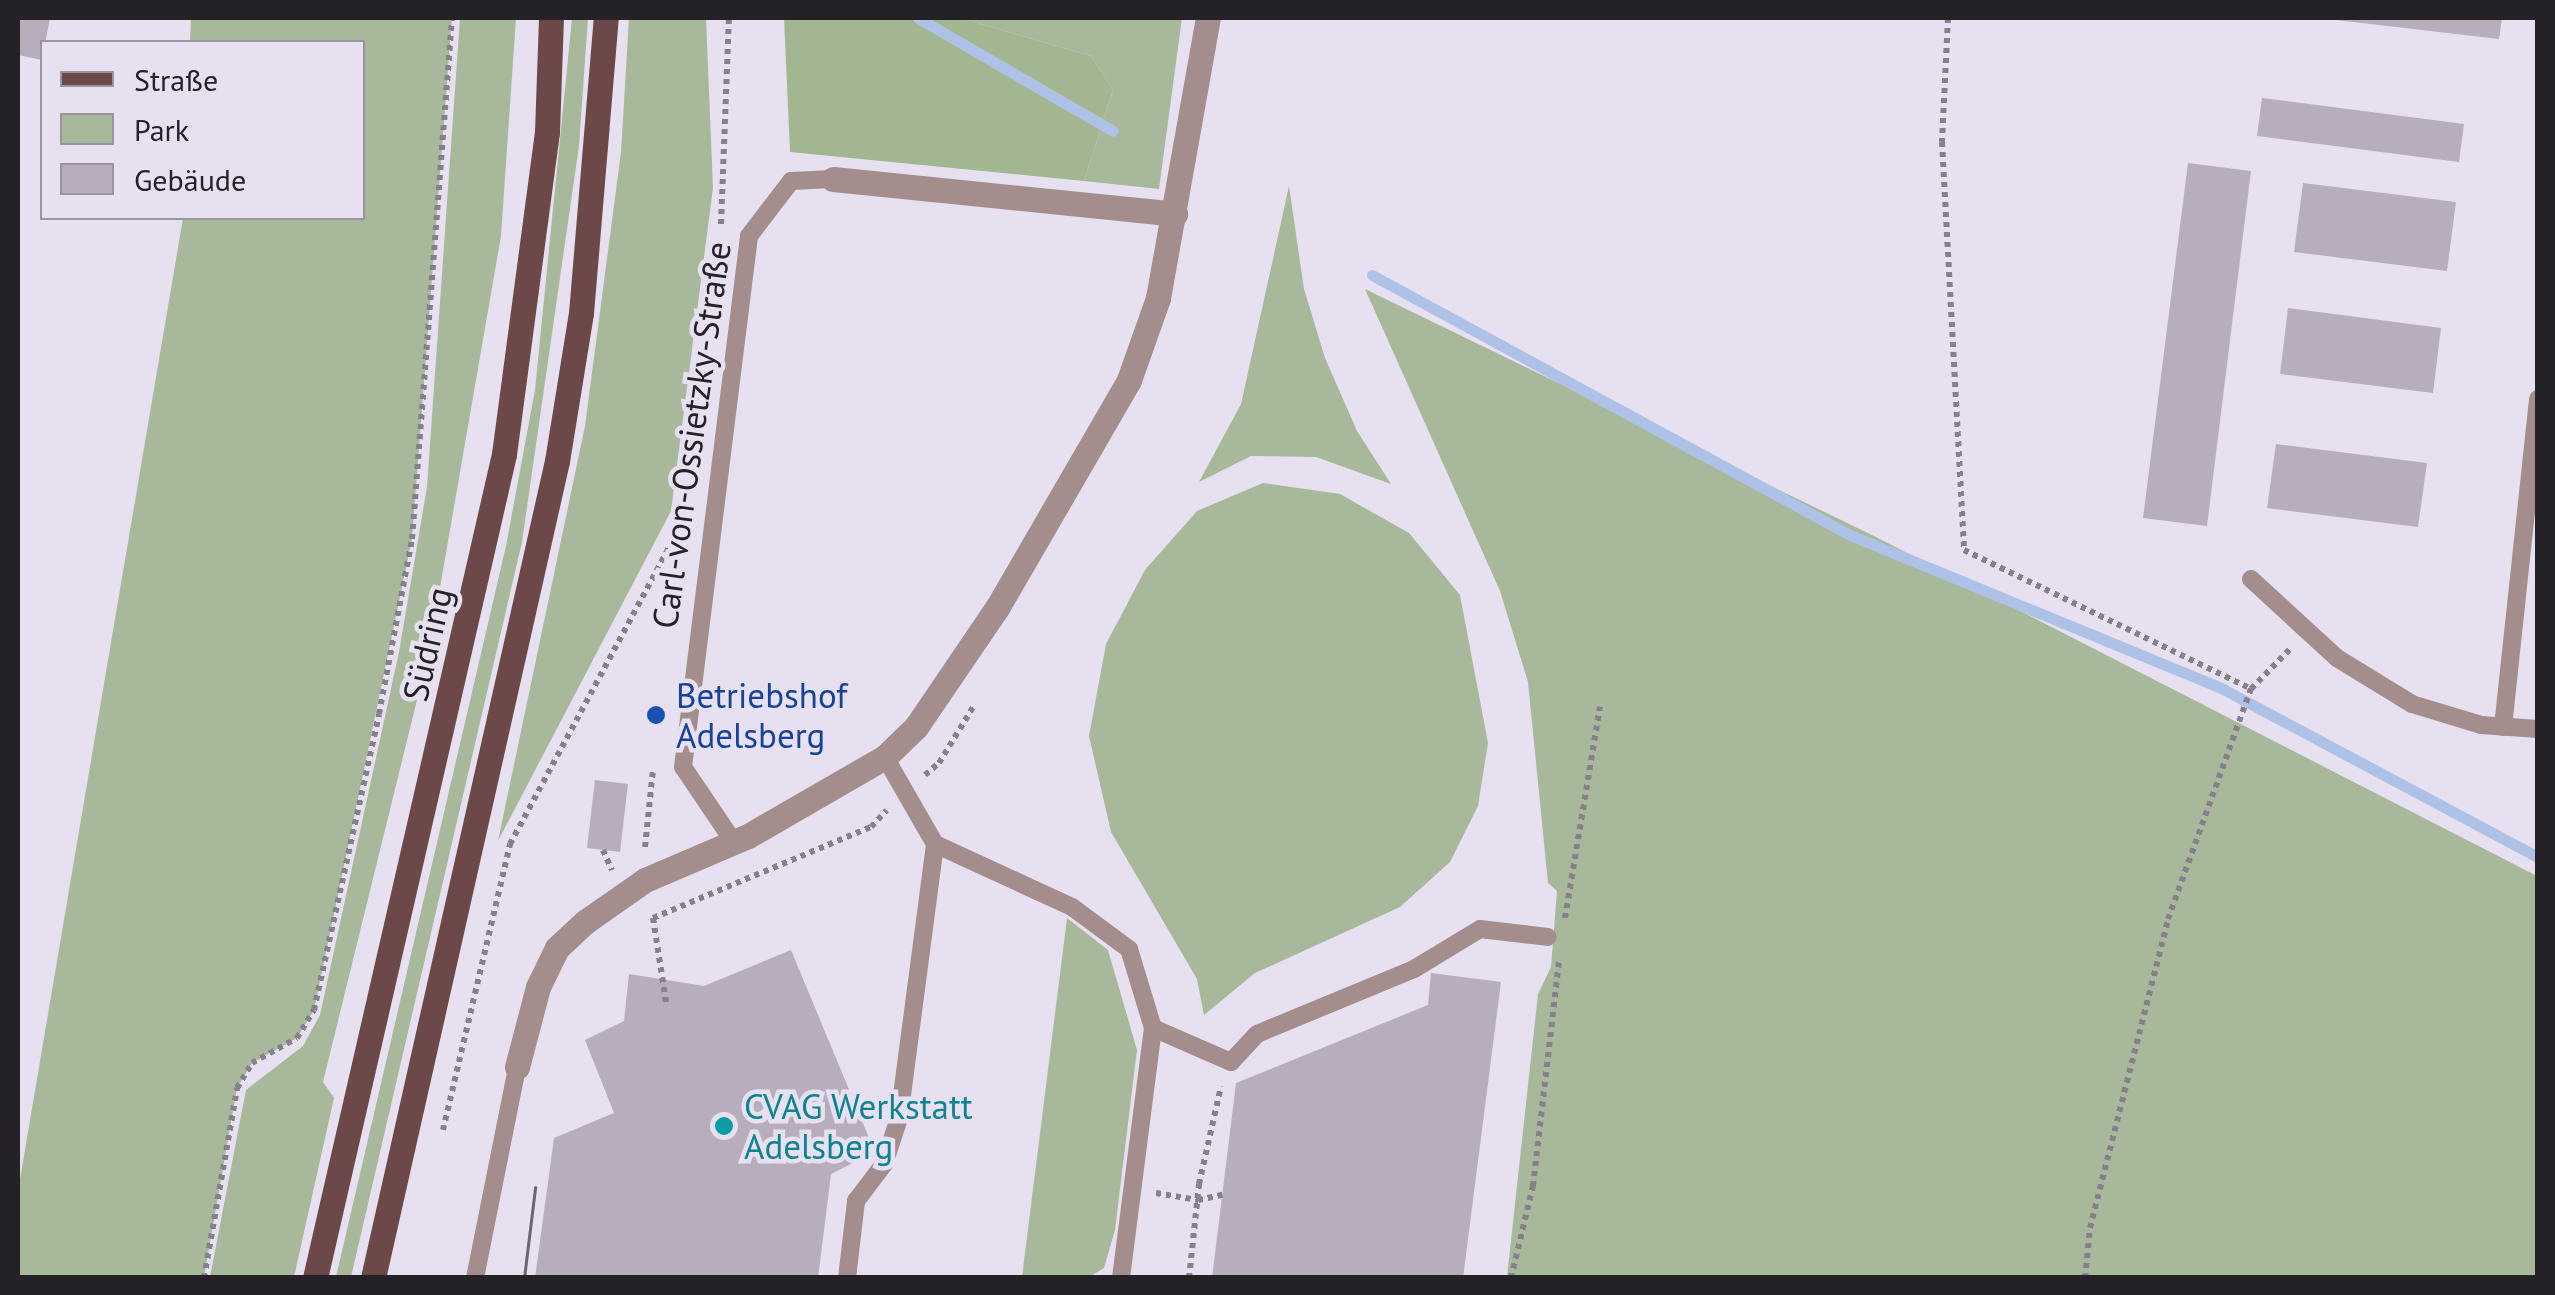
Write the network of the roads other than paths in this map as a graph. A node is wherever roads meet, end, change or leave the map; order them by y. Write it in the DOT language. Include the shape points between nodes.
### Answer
graph roads {
  1 [pos="551,18"];
  2 [pos="606,18"];
  3 [pos="1208,18"];
  4 [pos="833,179"];
  5 [pos="1175,214"];
  6 [pos="2538,399"];
  7 [pos="2251,579"];
  8 [pos="2504,727"];
  9 [pos="2538,729"];
  10 [pos="886,757"];
  11 [pos="733,841"];
  12 [pos="935,844"];
  13 [pos="1548,937"];
  14 [pos="1153,1028"];
  15 [pos="517,1066"];
  16 [pos="314,1278"];
  17 [pos="373,1278"];
  18 [pos="474,1278"];
  19 [pos="847,1278"];
  20 [pos="1121,1278"];
  1 -- 16 [label="main road, Südring" via="547,132 504,454"];
  2 -- 17 [label="main road" via="582,313 557,461"];
  3 -- 5 [label="street"];
  4 -- 5 [label="street, Carl-von-Ossietzky-Straße"];
  4 -- 11 [label="lane, Carl-von-Ossietzky-Straße" via="791,181 749,236 683,767"];
  5 -- 10 [label="street" via="1158,298 1129,380 996,608 916,727"];
  6 -- 8 [label="lane"];
  7 -- 8 [label="lane" via="2307,631 2412,704"];
  8 -- 9 [label="lane"];
  10 -- 11 [label="street"];
  10 -- 12 [label="lane"];
  11 -- 15 [label="street" via="645,880 558,948 538,987"];
  12 -- 14 [label="lane" via="1072,906 1117,936 1129,949"];
  12 -- 19 [label="lane" via="898,1118 884,1164 856,1201"];
  13 -- 14 [label="lane" via="1480,929 1414,970 1257,1034 1232,1062"];
  14 -- 20 [label="lane"];
  15 -- 18 [label="lane"];
}
